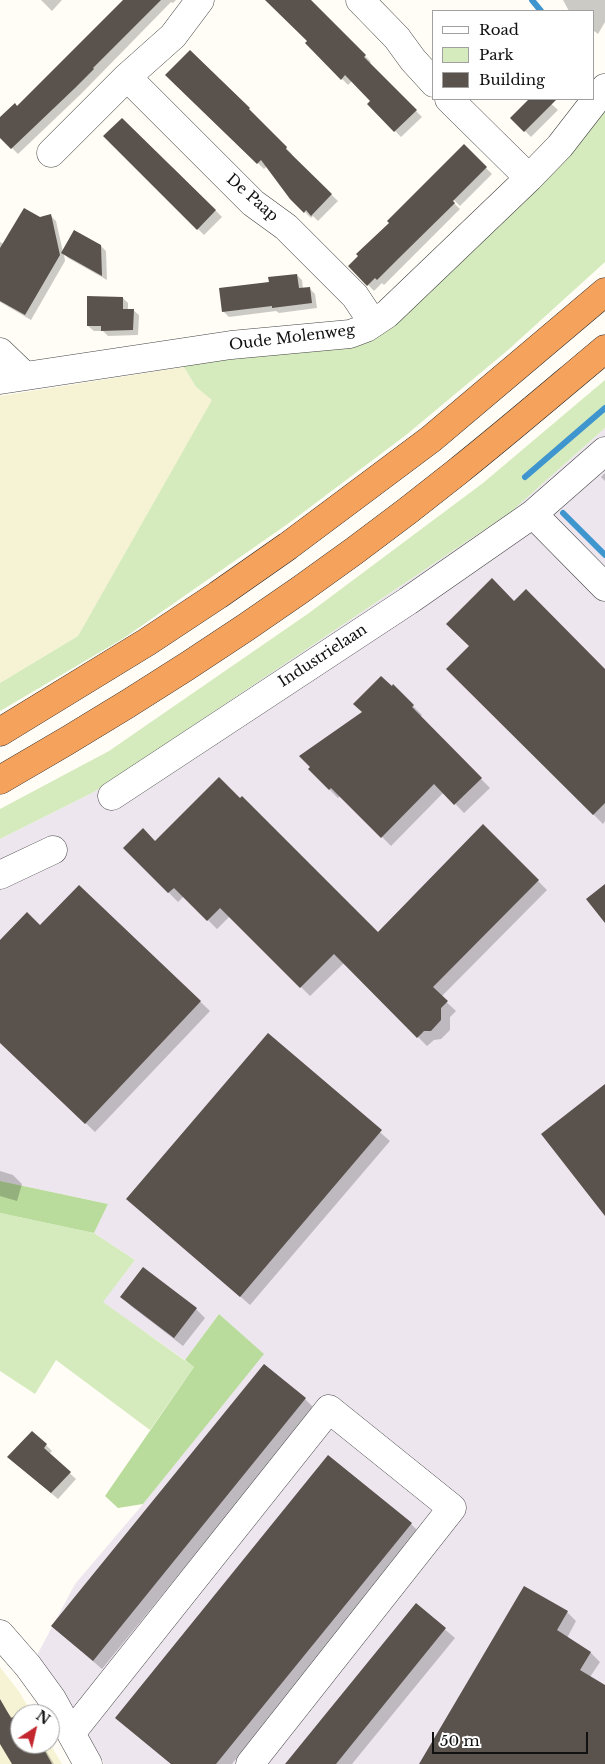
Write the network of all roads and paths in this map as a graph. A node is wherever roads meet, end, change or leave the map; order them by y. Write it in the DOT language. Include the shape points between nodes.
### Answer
graph roads {
  1 [pos="200,0"];
  2 [pos="360,0"];
  3 [pos="127,77"];
  4 [pos="432,81"];
  5 [pos="605,88"];
  6 [pos="450,100"];
  7 [pos="51,153"];
  8 [pos="529,178"];
  9 [pos="605,292"];
  10 [pos="374,323"];
  11 [pos="605,349"];
  12 [pos="0,352"];
  13 [pos="13,378"];
  14 [pos="605,451"];
  15 [pos="533,514"];
  16 [pos="605,586"];
  17 [pos="0,732"];
  18 [pos="0,780"];
  19 [pos="112,796"];
  20 [pos="53,850"];
  21 [pos="0,875"];
  22 [pos="0,1634"];
  23 [pos="72,1732"];
  24 [pos="88,1764"];
  25 [pos="250,1764"];
  1 -- 3 [label="street" via="173,36"];
  2 -- 4 [label="street"];
  3 -- 7 [label="street"];
  3 -- 10 [label="street, De Paap" via="252,203 286,227 355,296"];
  5 -- 8 [label="street, Oude Molenweg" via="560,146"];
  6 -- 8 [label="street"];
  8 -- 10 [label="street, Oude Molenweg"];
  9 -- 17 [label="highway" via="431,439 288,546 155,637"];
  10 -- 13 [label="street, Oude Molenweg" via="350,334 231,345"];
  11 -- 18 [label="highway" via="456,473 321,574 172,676"];
  12 -- 13 [label="street"];
  14 -- 15 [label="street, Industrielaan"];
  15 -- 16 [label="street"];
  15 -- 19 [label="street, Industrielaan" via="408,601"];
  20 -- 21 [label="street"];
  22 -- 23 [label="street" via="38,1679"];
  23 -- 24 [label="street"];
  23 -- 25 [label="street" via="329,1409 452,1508"];
}
